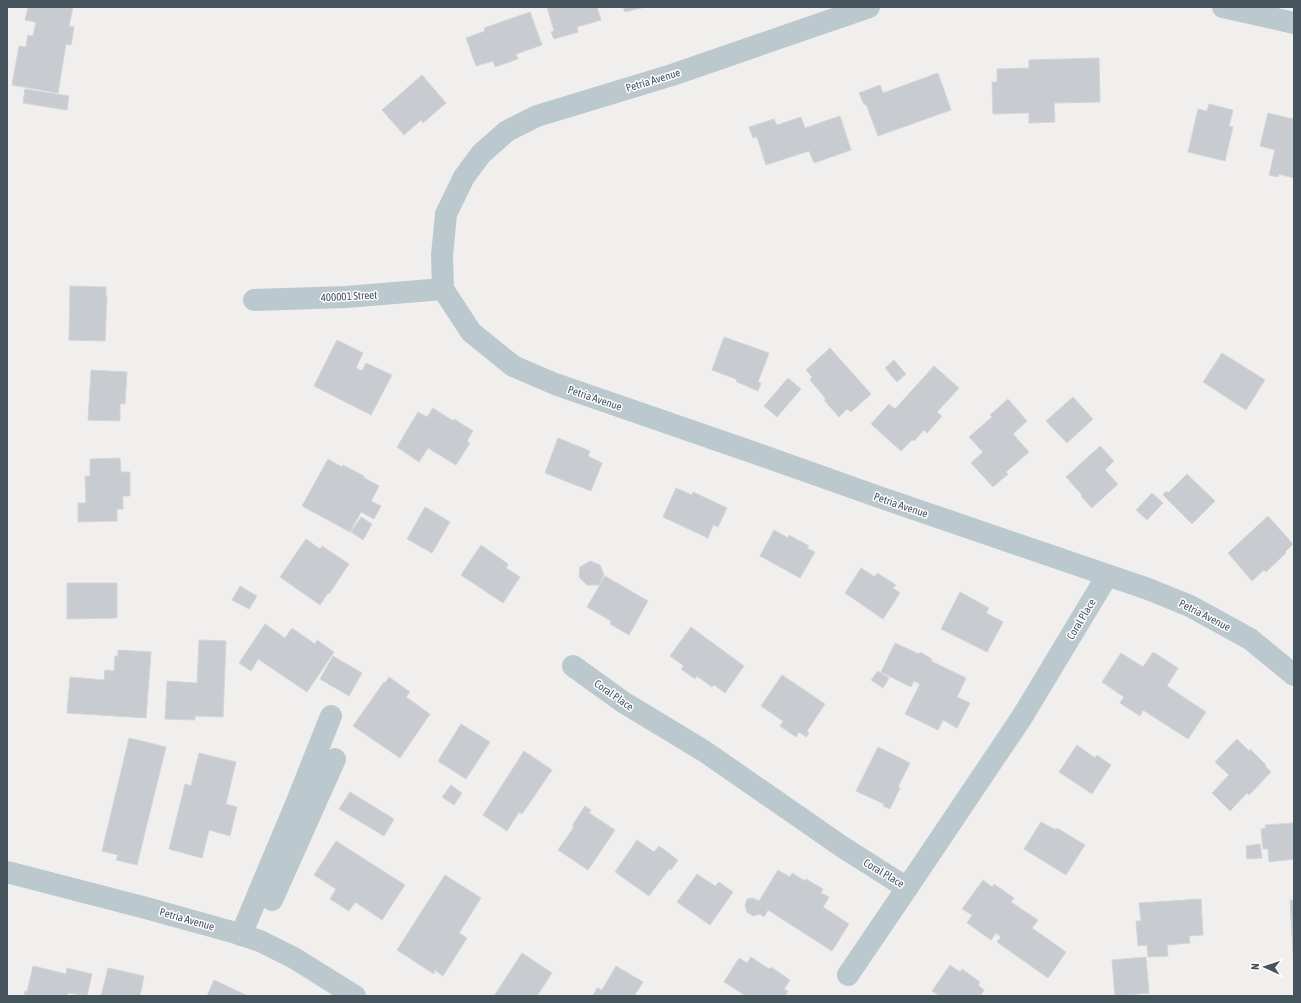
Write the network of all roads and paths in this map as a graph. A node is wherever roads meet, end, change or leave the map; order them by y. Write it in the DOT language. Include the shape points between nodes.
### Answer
graph roads {
  1 [pos="869,7"];
  2 [pos="1223,7"];
  3 [pos="1294,23"];
  4 [pos="443,289"];
  5 [pos="254,300"];
  6 [pos="1107,576"];
  7 [pos="574,666"];
  8 [pos="1294,675"];
  9 [pos="331,716"];
  10 [pos="335,759"];
  11 [pos="7,872"];
  12 [pos="907,888"];
  13 [pos="247,937"];
  14 [pos="848,975"];
  15 [pos="355,996"];
  1 -- 4 [label="street, Petria Avenue" via="672,75 537,116 507,131 476,160 464,177 446,214 442,255"];
  2 -- 3 [label="street"];
  4 -- 5 [label="street, 400001 Street" via="346,297"];
  4 -- 6 [label="street, Petria Avenue" via="471,332 513,366 548,381"];
  6 -- 8 [label="street, Petria Avenue" via="1190,606 1250,639"];
  6 -- 12 [label="street, Coral Place" via="1022,717"];
  7 -- 12 [label="street, Coral Place" via="622,702 704,751 841,846"];
  9 -- 13 [label="street"];
  10 -- 13 [label="street"];
  11 -- 13 [label="street, Petria Avenue"];
  12 -- 14 [label="street"];
  13 -- 15 [label="street, Petria Avenue" via="294,958"];
}
